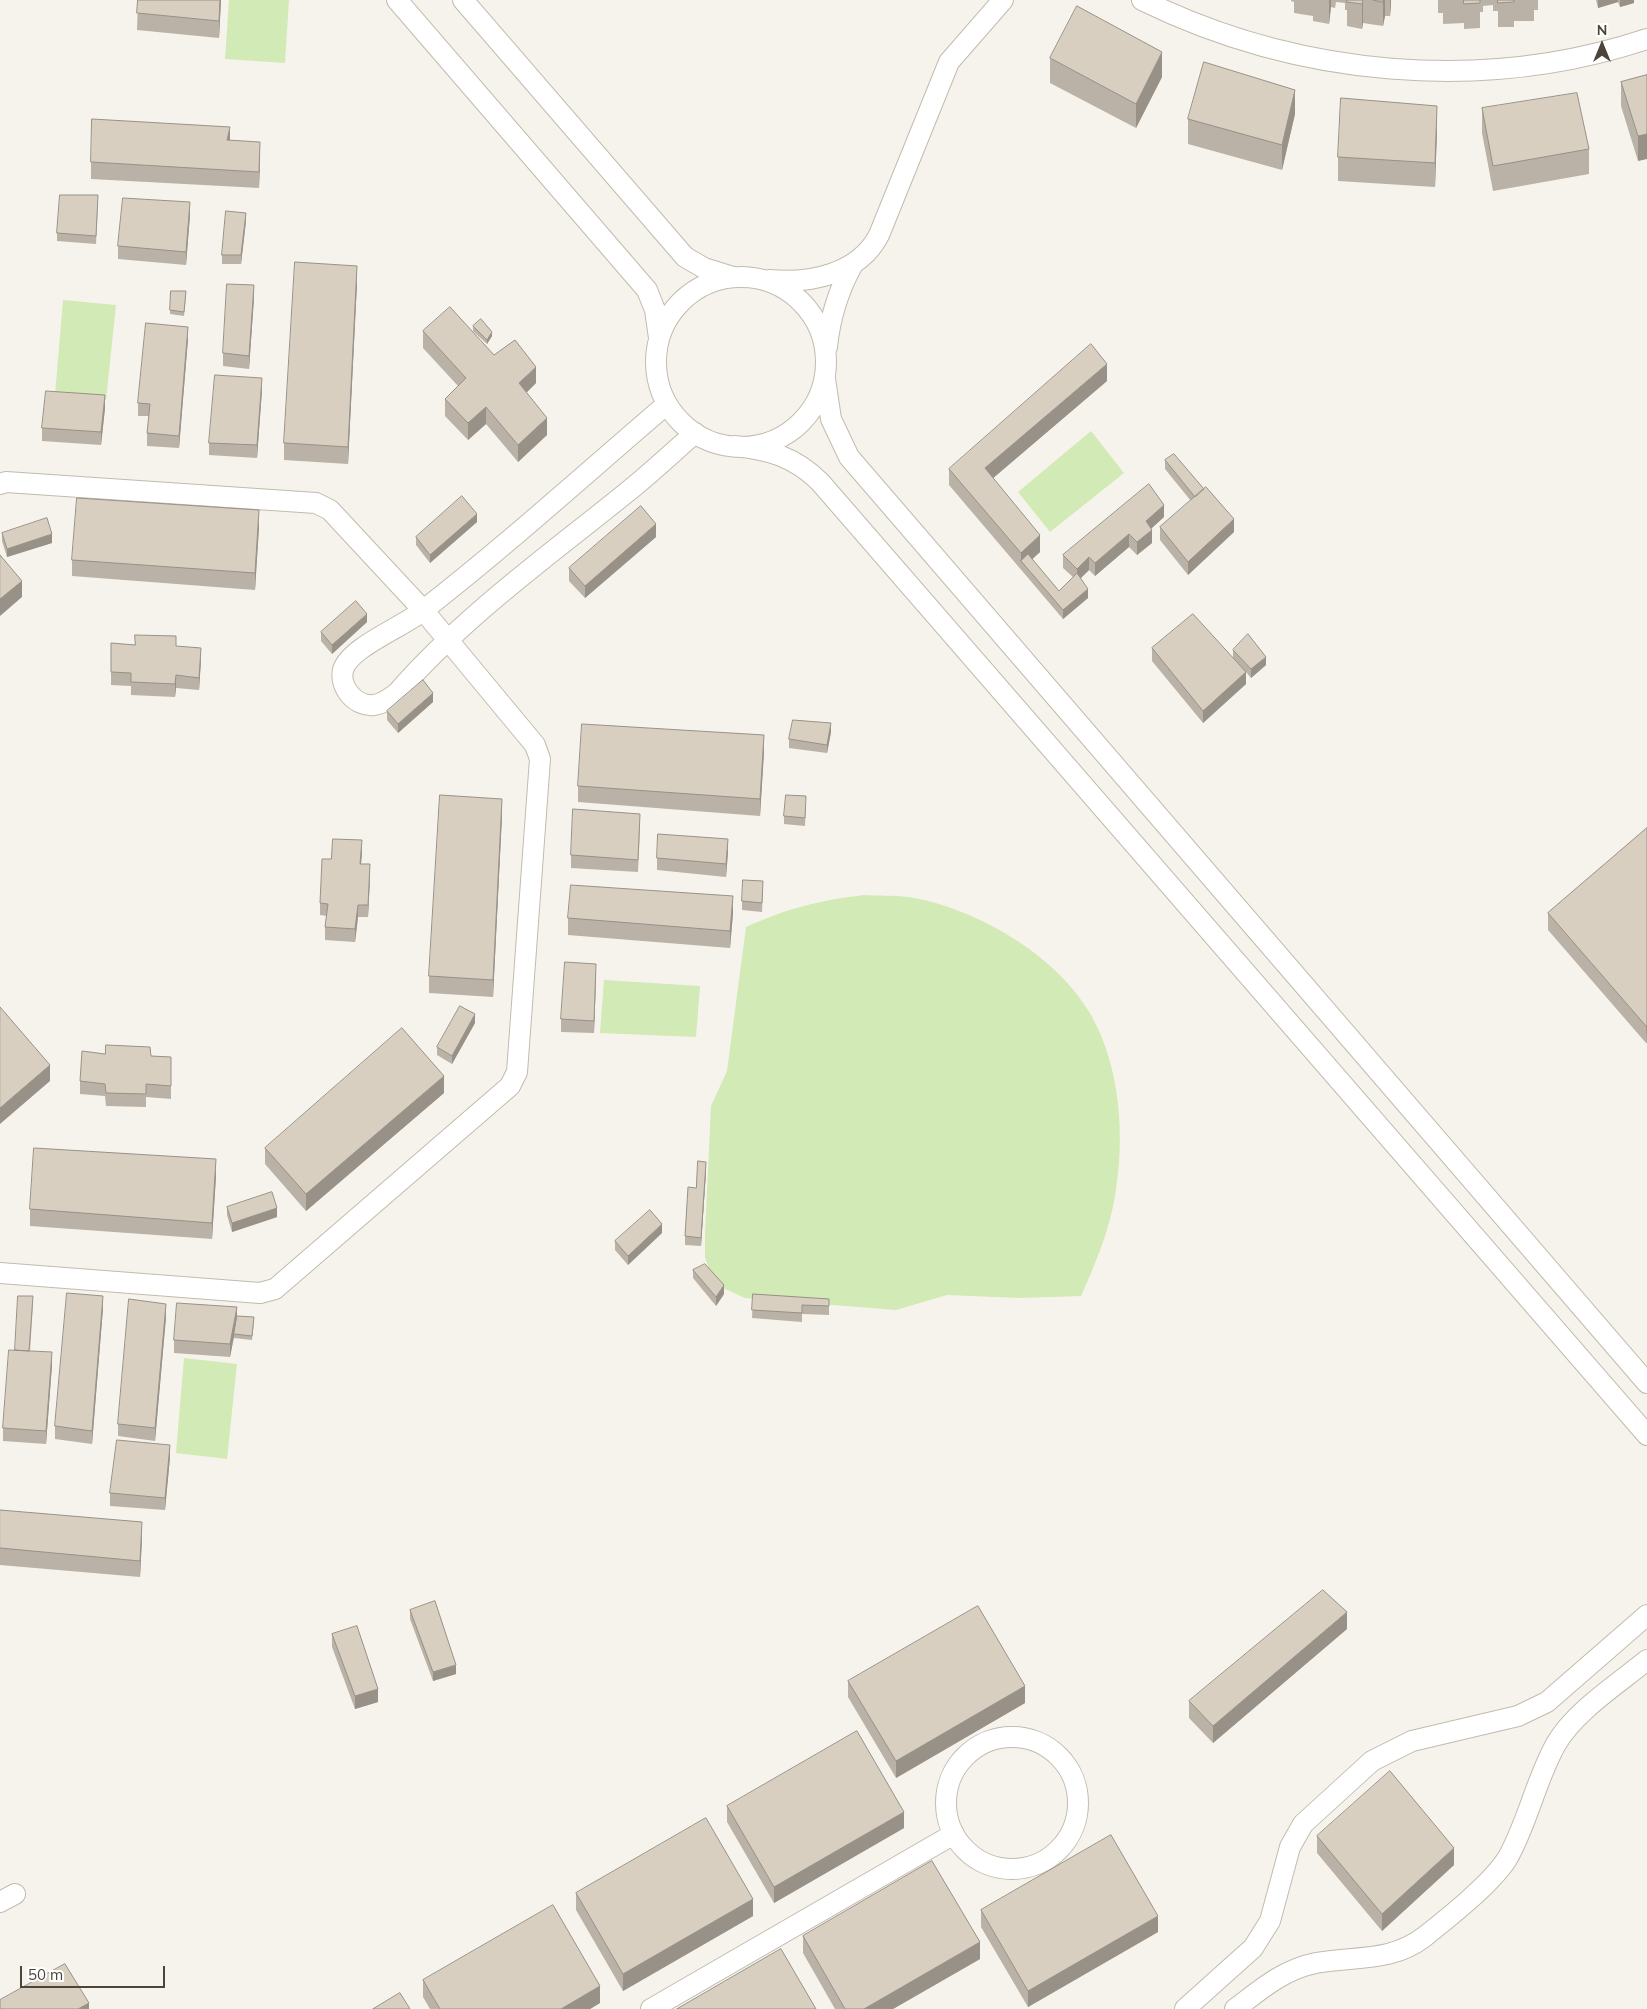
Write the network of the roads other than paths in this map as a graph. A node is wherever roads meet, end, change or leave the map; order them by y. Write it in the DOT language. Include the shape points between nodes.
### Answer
graph roads {
  1 [pos="397,0"];
  2 [pos="463,0"];
  3 [pos="1003,0"];
  4 [pos="1142,0"];
  5 [pos="1647,39"];
  6 [pos="853,264"];
  7 [pos="738,277"];
  8 [pos="760,279"];
  9 [pos="658,343"];
  10 [pos="826,371"];
  11 [pos="667,404"];
  12 [pos="695,433"];
  13 [pos="734,446"];
  14 [pos="0,484"];
  15 [pos="521,532"];
  16 [pos="543,558"];
  17 [pos="424,610"];
  18 [pos="448,639"];
  19 [pos="0,1273"];
  20 [pos="1647,1383"];
  21 [pos="1647,1435"];
  22 [pos="1647,1615"];
  23 [pos="1647,1660"];
  24 [pos="954,1834"];
  25 [pos="650,2009"];
  26 [pos="1185,2009"];
  27 [pos="1235,2009"];
  1 -- 9 [label="street" via="647,290 657,315"];
  2 -- 7 [label="street" via="685,257 704,268"];
  3 -- 6 [label="street" via="949,62 879,235 870,251"];
  4 -- 5 [label="street" via="1197,25 1247,42 1290,54 1376,68 1508,68 1595,54"];
  6 -- 8 [label="street" via="806,279"];
  6 -- 10 [label="street" via="832,315"];
  7 -- 8 [label="street"];
  7 -- 9 [label="street" via="716,281 696,290 666,322"];
  8 -- 10 [label="street" via="782,288 806,307 815,319 824,340"];
  9 -- 11 [label="street" via="658,378"];
  10 -- 13 [label="street" via="815,404 792,430 755,446"];
  10 -- 20 [label="street" via="831,419 849,457"];
  11 -- 12 [label="street"];
  11 -- 15 [label="street"];
  12 -- 13 [label="street" via="714,442"];
  12 -- 16 [label="street"];
  13 -- 21 [label="street" via="778,454 802,466 820,482"];
  14 -- 17 [label="street" via="316,503 330,510"];
  15 -- 16 [label="street"];
  15 -- 17 [label="street"];
  16 -- 18 [label="street"];
  17 -- 18 [label="street"];
  17 -- 18 [label="street" via="351,657 343,670 343,684 351,696 360,703 374,704 387,700"];
  18 -- 19 [label="street" via="535,745 540,759 517,1072 510,1086 275,1289 260,1293"];
  22 -- 26 [label="street" via="1547,1702 1518,1716 1412,1741 1372,1762 1303,1824 1290,1847 1270,1922 1253,1948"];
  23 -- 27 [label="street" via="1577,1717 1556,1743 1506,1859 1488,1881 1424,1937 1405,1950 1376,1958 1316,1963 1284,1973"];
  24 -- 24 [label="street" via="967,1851 986,1863 1014,1868 1049,1858 1065,1843 1075,1824 1079,1803 1075,1781 1065,1762 1048,1747 1029,1739 1007,1737 986,1742 967,1754 954,1771 947,1792 947,1814"];
  24 -- 25 [label="street"];
}
